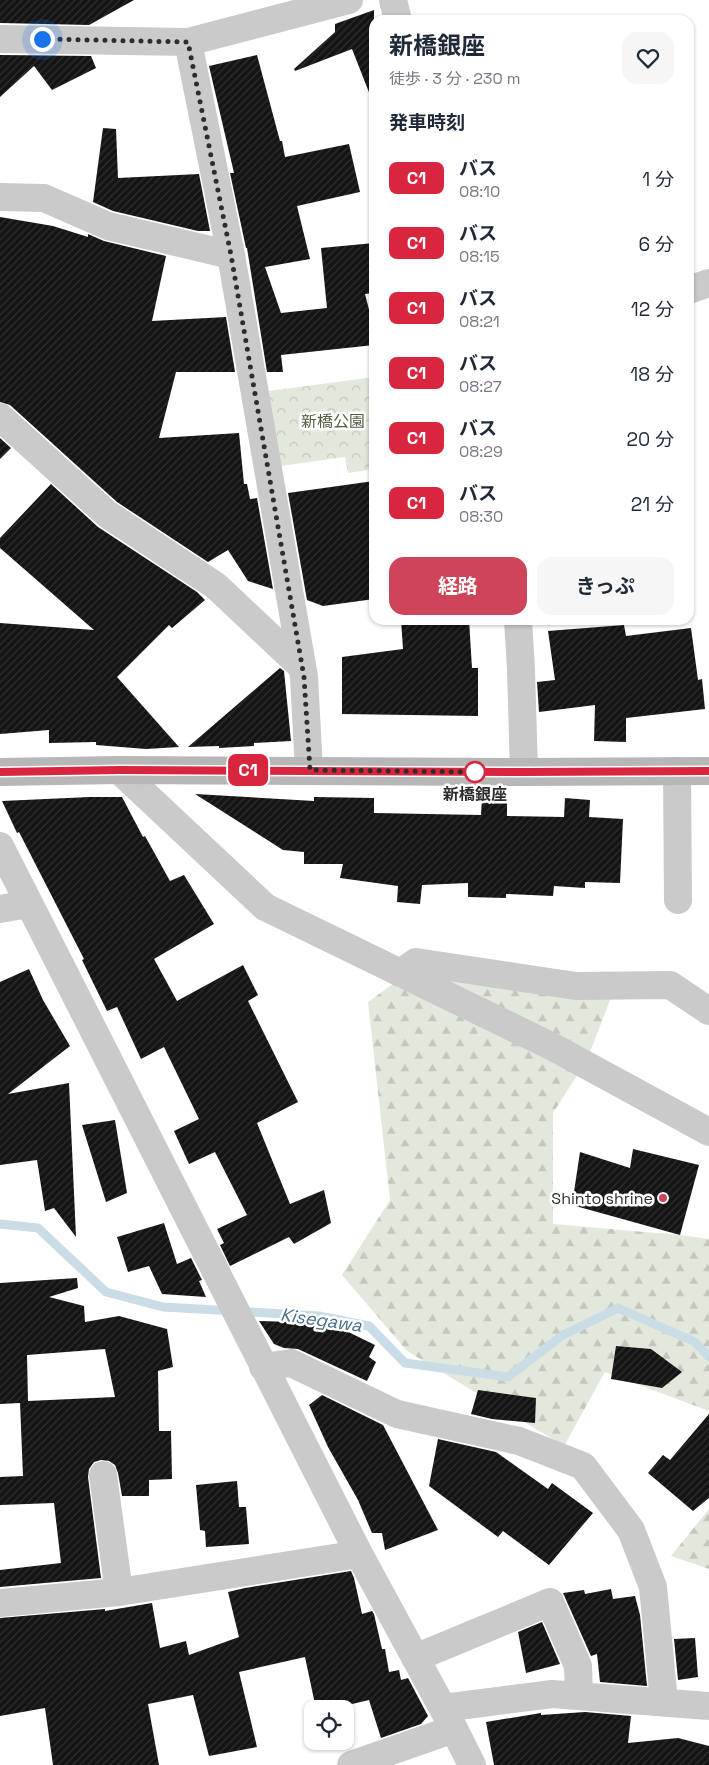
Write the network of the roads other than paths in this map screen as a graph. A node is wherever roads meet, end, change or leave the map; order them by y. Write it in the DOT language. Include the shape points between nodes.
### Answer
graph roads {
  1 [pos="349,0"];
  2 [pos="393,0"];
  3 [pos="397,15"];
  4 [pos="0,39"];
  5 [pos="188,42"];
  6 [pos="0,196"];
  7 [pos="231,255"];
  8 [pos="709,283"];
  9 [pos="694,288"];
  10 [pos="0,417"];
  11 [pos="518,625"];
  12 [pos="302,667"];
  13 [pos="119,770"];
  14 [pos="310,770"];
  15 [pos="709,770"];
  16 [pos="677,771"];
  17 [pos="0,772"];
  18 [pos="524,772"];
  19 [pos="0,846"];
  20 [pos="678,900"];
  21 [pos="28,904"];
  22 [pos="0,909"];
  23 [pos="400,973"];
  24 [pos="709,1011"];
  25 [pos="709,1132"];
  26 [pos="263,1367"];
  27 [pos="103,1475"];
  28 [pos="359,1554"];
  29 [pos="119,1592"];
  30 [pos="0,1603"];
  31 [pos="415,1658"];
  32 [pos="579,1696"];
  33 [pos="664,1702"];
  34 [pos="709,1706"];
  35 [pos="448,1719"];
  36 [pos="351,1765"];
  37 [pos="472,1765"];
  1 -- 5 [label="street"];
  2 -- 3 [label="street"];
  4 -- 5 [label="street"];
  5 -- 7 [label="street"];
  6 -- 7 [label="street" via="44,198 108,226"];
  7 -- 12 [label="street"];
  8 -- 9 [label="street"];
  10 -- 12 [label="street" via="107,514 216,586"];
  11 -- 18 [label="street"];
  12 -- 14 [label="street"];
  13 -- 14 [label="main road"];
  13 -- 17 [label="main road"];
  13 -- 23 [label="street" via="265,908"];
  14 -- 18 [label="main road"];
  15 -- 16 [label="main road"];
  16 -- 18 [label="main road"];
  16 -- 20 [label="street"];
  19 -- 21 [label="street"];
  21 -- 22 [label="street"];
  21 -- 26 [label="street"];
  23 -- 24 [label="street" via="416,962 576,986 670,984"];
  23 -- 25 [label="street" via="553,1047"];
  26 -- 28 [label="street"];
  26 -- 33 [label="street" via="291,1362 397,1414 520,1440 583,1466 631,1530 653,1587"];
  27 -- 29 [label="street"];
  28 -- 29 [label="street"];
  28 -- 31 [label="street"];
  29 -- 30 [label="street"];
  31 -- 32 [label="street" via="550,1602 578,1666"];
  31 -- 35 [label="street"];
  32 -- 33 [label="street"];
  32 -- 35 [label="street" via="552,1694"];
  33 -- 34 [label="street"];
  35 -- 36 [label="street"];
  35 -- 37 [label="street"];
}
